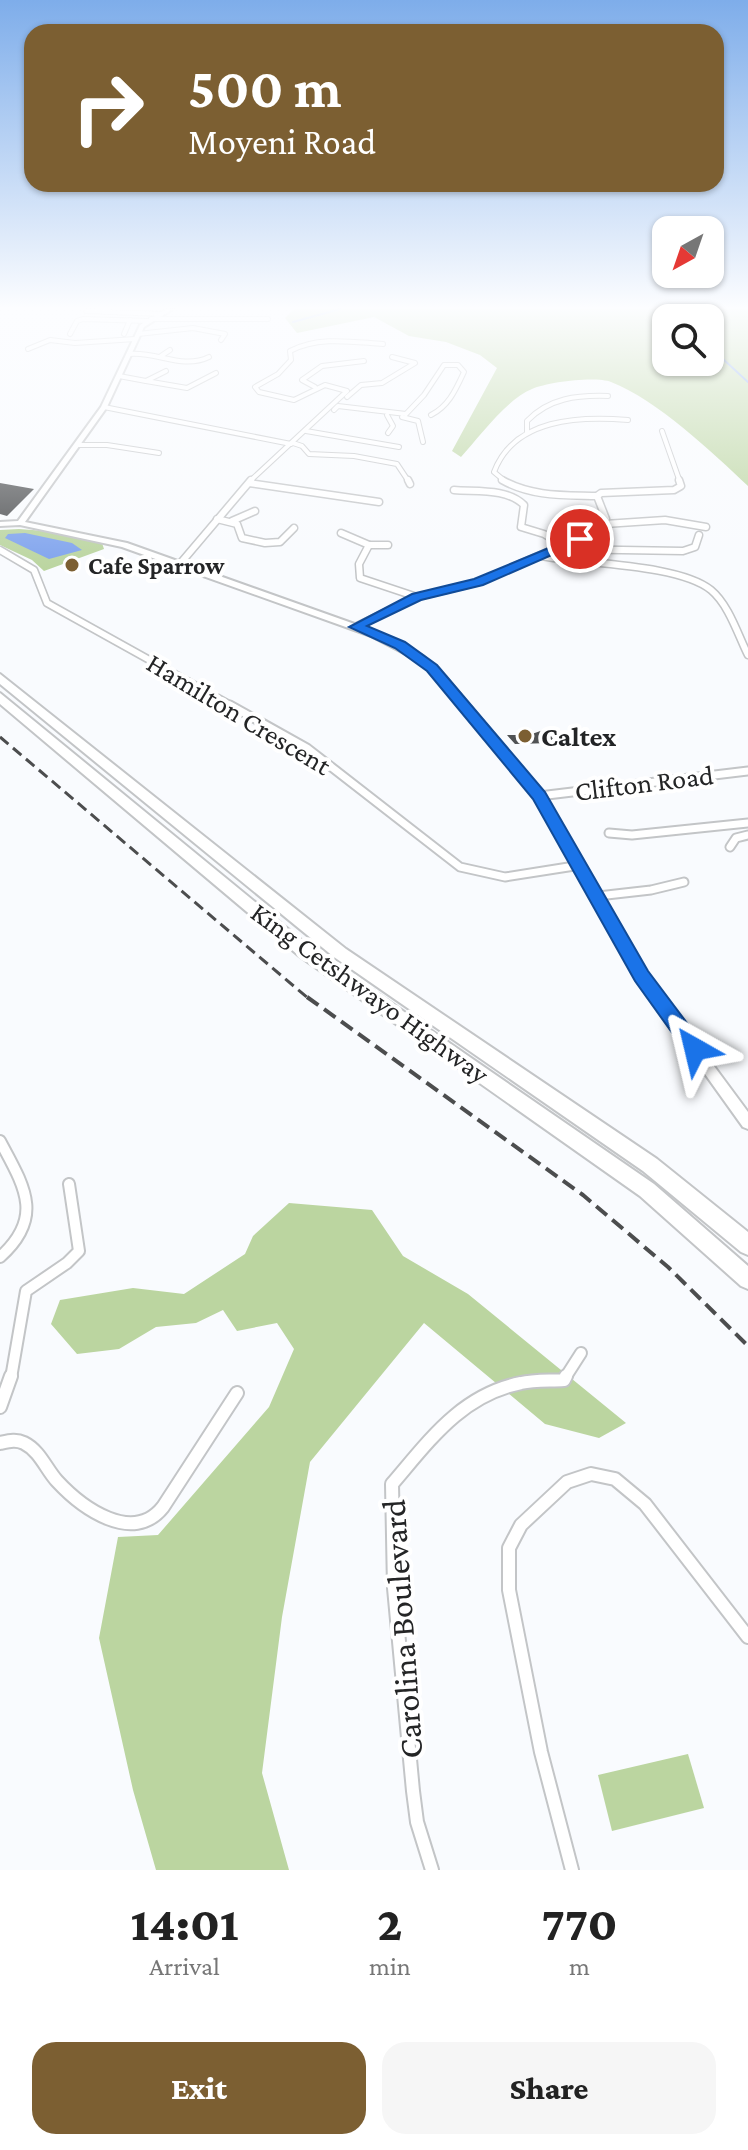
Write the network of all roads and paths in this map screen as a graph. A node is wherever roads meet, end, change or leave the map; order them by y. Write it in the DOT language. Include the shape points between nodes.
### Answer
graph roads {
  1 [pos="109,396"];
  2 [pos="277,396"];
  3 [pos="301,396"];
  4 [pos="342,396"];
  5 [pos="348,396"];
  6 [pos="423,396"];
  7 [pos="452,396"];
  8 [pos="576,396"];
  9 [pos="104,407"];
  10 [pos="334,408"];
  11 [pos="387,415"];
  12 [pos="431,415"];
  13 [pos="628,420"];
  14 [pos="306,431"];
  15 [pos="662,431"];
  16 [pos="527,432"];
  17 [pos="388,433"];
  18 [pos="423,442"];
  19 [pos="292,444"];
  20 [pos="79,445"];
  21 [pos="399,447"];
  22 [pos="159,453"];
  23 [pos="249,483"];
  24 [pos="410,484"];
  25 [pos="454,490"];
  26 [pos="597,496"];
  27 [pos="379,502"];
  28 [pos="255,511"];
  29 [pos="217,519"];
  30 [pos="232,521"];
  31 [pos="20,523"];
  32 [pos="0,524"];
  33 [pos="605,524"];
  34 [pos="706,527"];
  35 [pos="294,528"];
  36 [pos="341,533"];
  37 [pos="699,535"];
  38 [pos="369,545"];
  39 [pos="388,545"];
  40 [pos="560,547"];
  41 [pos="0,550"];
  42 [pos="541,556"];
  43 [pos="179,565"];
  44 [pos="417,597"];
  45 [pos="355,627"];
  46 [pos="748,655"];
  47 [pos="0,678"];
  48 [pos="0,697"];
  49 [pos="748,771"];
  50 [pos="539,796"];
  51 [pos="748,823"];
  52 [pos="609,833"];
  53 [pos="748,835"];
  54 [pos="730,847"];
  55 [pos="581,865"];
  56 [pos="684,882"];
  57 [pos="598,896"];
  58 [pos="748,1123"];
  59 [pos="0,1141"];
  60 [pos="69,1184"];
  61 [pos="748,1245"];
  62 [pos="0,1257"];
  63 [pos="748,1279"];
  64 [pos="581,1353"];
  65 [pos="237,1393"];
  66 [pos="0,1407"];
  67 [pos="0,1443"];
  68 [pos="748,1637"];
  69 [pos="432,1870"];
  70 [pos="572,1870"];
  1 -- 9 [label="street"];
  2 -- 3 [label="street"];
  4 -- 10 [label="street"];
  5 -- 10 [label="street"];
  6 -- 10 [label="street" via="406,414"];
  7 -- 12 [label="street" via="442,411"];
  8 -- 16 [label="street" via="541,408 527,421"];
  9 -- 19 [label="street"];
  9 -- 20 [label="street"];
  10 -- 11 [label="street"];
  10 -- 14 [label="street"];
  11 -- 17 [label="street" via="393,426"];
  11 -- 18 [label="street" via="418,421"];
  13 -- 16 [label="street" via="592,418 540,425"];
  14 -- 19 [label="street"];
  14 -- 21 [label="street"];
  15 -- 26 [label="street" via="681,486"];
  16 -- 26 [label="street" via="495,467 499,479 526,490"];
  19 -- 23 [label="street"];
  19 -- 24 [label="street" via="302,445 309,454 395,464"];
  20 -- 22 [label="street"];
  20 -- 31 [label="street"];
  23 -- 27 [label="street"];
  23 -- 29 [label="street"];
  25 -- 40 [label="street" via="514,497 523,504 521,527 544,534"];
  26 -- 33 [label="street"];
  28 -- 30 [label="street"];
  29 -- 30 [label="street"];
  29 -- 43 [label="street"];
  30 -- 35 [label="street" via="240,527 241,538 270,543 280,542"];
  31 -- 32 [label="street"];
  31 -- 43 [label="street" via="106,540"];
  33 -- 34 [label="street" via="665,520"];
  33 -- 40 [label="street"];
  36 -- 38 [label="street"];
  37 -- 40 [label="street" via="695,547 683,551"];
  38 -- 39 [label="street"];
  38 -- 44 [label="street" via="359,564 360,578"];
  40 -- 42 [label="street"];
  41 -- 55 [label="street, Hamilton Crescent" via="34,570 47,603 307,748 460,867 501,878"];
  42 -- 44 [label="street" via="479,582"];
  42 -- 46 [label="street" via="702,584 714,594"];
  43 -- 45 [label="street"];
  44 -- 45 [label="street"];
  45 -- 50 [label="street" via="400,645 432,668"];
  47 -- 61 [label="highway, King Cetshwayo Highway" via="340,953 650,1165"];
  48 -- 63 [label="highway, King Cetshwayo Highway" via="304,951 647,1190"];
  49 -- 50 [label="street, Clifton Road"];
  50 -- 55 [label="street"];
  51 -- 52 [label="street"];
  53 -- 54 [label="street" via="736,838"];
  55 -- 57 [label="street"];
  56 -- 57 [label="street"];
  57 -- 58 [label="street" via="641,976"];
  59 -- 62 [label="street" via="29,1208 23,1235"];
  60 -- 66 [label="street" via="79,1251 26,1291 15,1366"];
  64 -- 69 [label="street, Carolina Boulevard" via="564,1380 520,1383 469,1402 392,1484 394,1588 413,1791"];
  65 -- 67 [label="street" via="170,1498 145,1524 101,1515 77,1501 28,1444"];
  68 -- 70 [label="street" via="654,1518 614,1478 590,1475 562,1484 522,1526 507,1561 514,1614 548,1795"];
}
